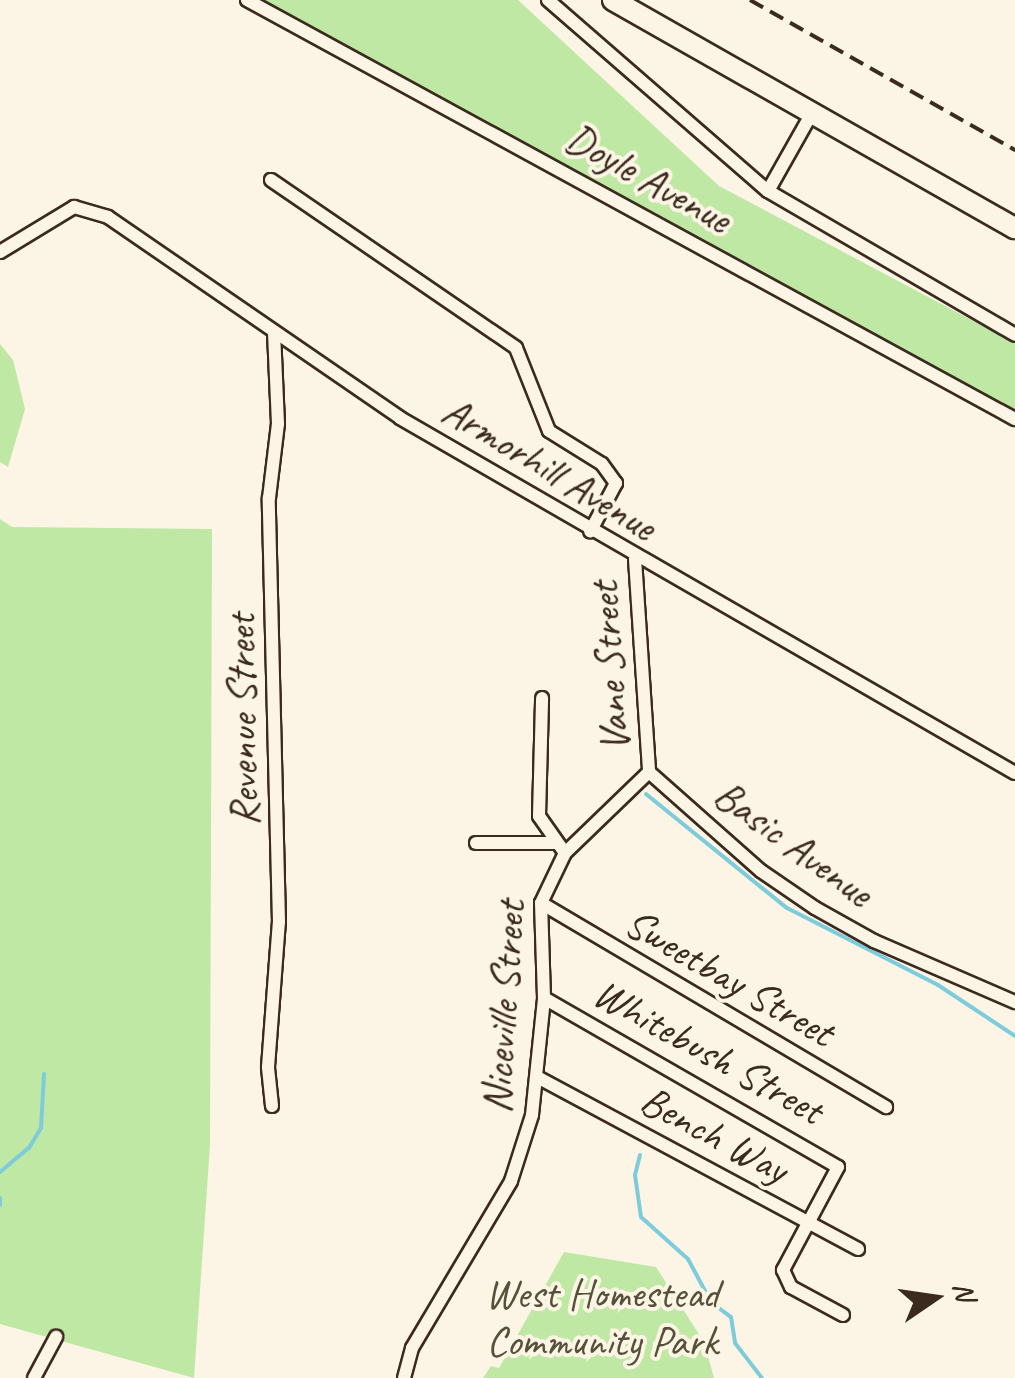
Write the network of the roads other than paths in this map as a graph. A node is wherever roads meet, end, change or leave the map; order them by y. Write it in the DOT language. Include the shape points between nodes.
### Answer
graph roads {
  1 [pos="247,0"];
  2 [pos="548,0"];
  3 [pos="613,0"];
  4 [pos="812,113"];
  5 [pos="271,180"];
  6 [pos="768,191"];
  7 [pos="1015,228"];
  8 [pos="0,252"];
  9 [pos="274,332"];
  10 [pos="1015,335"];
  11 [pos="1015,419"];
  12 [pos="590,532"];
  13 [pos="635,559"];
  14 [pos="542,698"];
  15 [pos="649,772"];
  16 [pos="1015,773"];
  17 [pos="476,843"];
  18 [pos="561,848"];
  19 [pos="541,904"];
  20 [pos="544,998"];
  21 [pos="1015,1002"];
  22 [pos="540,1078"];
  23 [pos="272,1106"];
  24 [pos="886,1107"];
  25 [pos="810,1222"];
  26 [pos="858,1250"];
  27 [pos="843,1315"];
  28 [pos="56,1337"];
  29 [pos="34,1378"];
  30 [pos="404,1378"];
  1 -- 11 [label="street, Doyle Avenue"];
  2 -- 6 [label="street"];
  3 -- 4 [label="main road"];
  4 -- 6 [label="street"];
  4 -- 7 [label="main road"];
  5 -- 12 [label="street" via="516,348 549,431 612,473 613,494"];
  6 -- 10 [label="street"];
  8 -- 9 [label="street, Armorhill Avenue" via="64,210 92,209"];
  9 -- 12 [label="street, Armorhill Avenue"];
  9 -- 23 [label="street, Revenue Street" via="278,424 268,498 279,922 268,1067"];
  12 -- 13 [label="street, Armorhill Avenue"];
  13 -- 15 [label="street, Vane Street"];
  13 -- 16 [label="street, Armorhill Avenue"];
  14 -- 18 [label="street, Niceville Street" via="540,816"];
  15 -- 18 [label="street"];
  15 -- 21 [label="street, Basic Avenue" via="761,871 815,908"];
  17 -- 18 [label="street"];
  18 -- 19 [label="street, Niceville Street"];
  19 -- 20 [label="street, Niceville Street"];
  19 -- 24 [label="street, Sweetbay Street"];
  20 -- 22 [label="street, Niceville Street"];
  20 -- 25 [label="street, Whitebush Street" via="838,1167"];
  22 -- 25 [label="street, Bench Way"];
  22 -- 30 [label="street, Niceville Street" via="525,1140 496,1208 412,1348"];
  25 -- 26 [label="street, Bench Way"];
  25 -- 27 [label="street" via="783,1270 791,1287"];
  28 -- 29 [label="street"];
}
